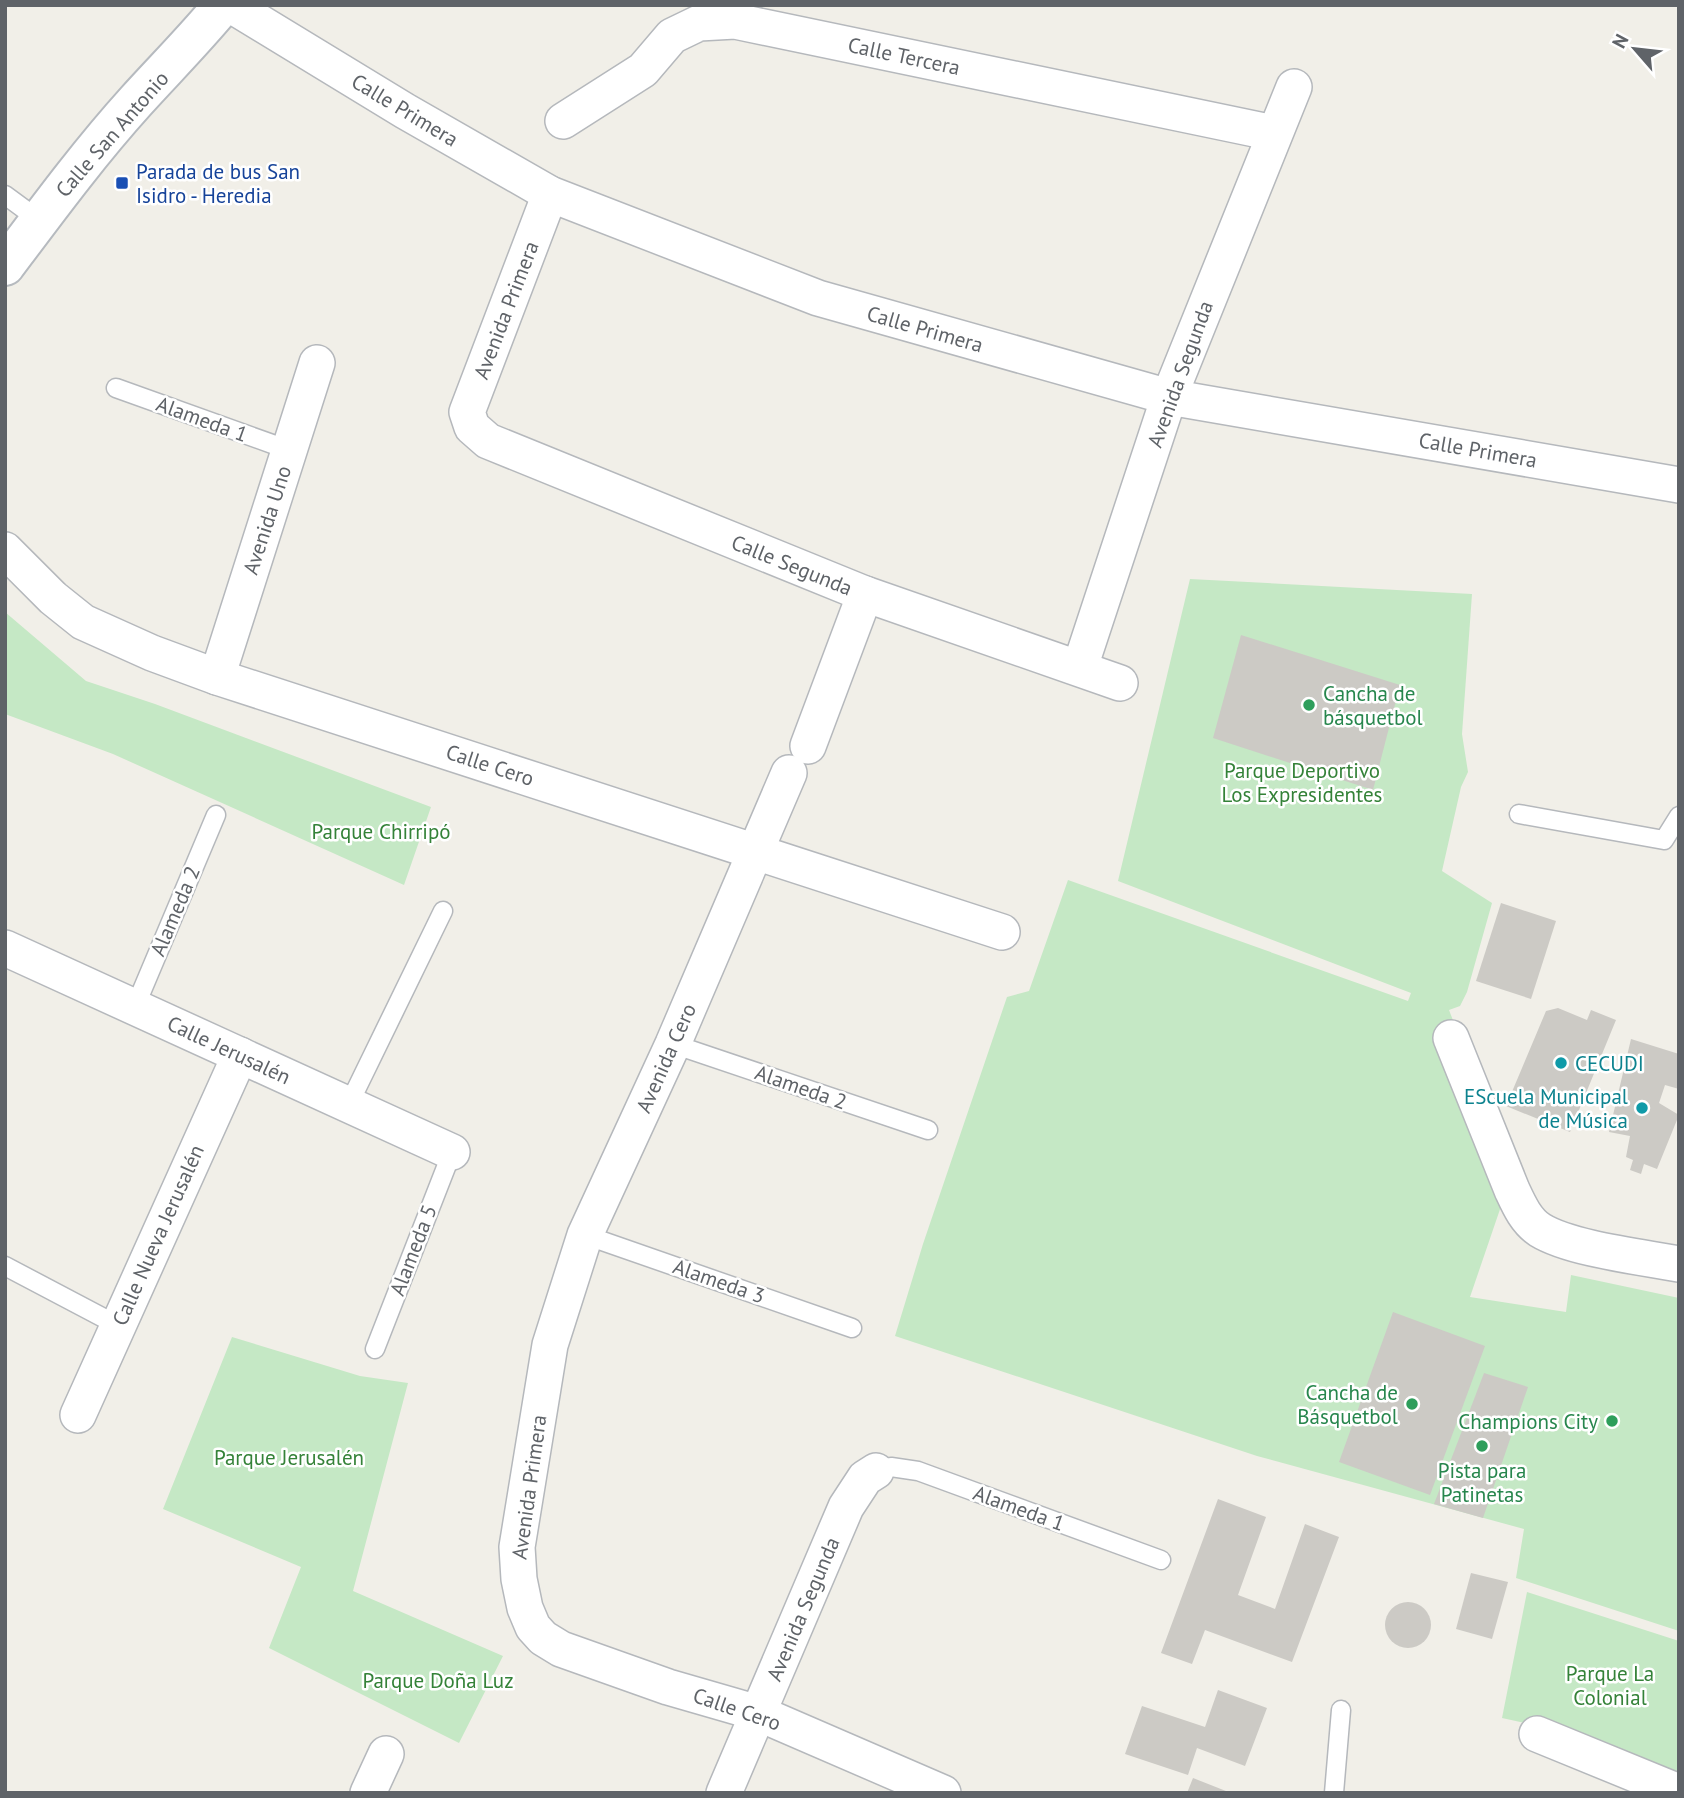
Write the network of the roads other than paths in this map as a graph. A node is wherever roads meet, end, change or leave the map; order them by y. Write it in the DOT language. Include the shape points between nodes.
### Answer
graph roads {
  1 [pos="223,5"];
  2 [pos="231,5"];
  3 [pos="1294,87"];
  4 [pos="563,121"];
  5 [pos="1274,133"];
  6 [pos="550,194"];
  7 [pos="5,195"];
  8 [pos="39,220"];
  9 [pos="5,266"];
  10 [pos="317,363"];
  11 [pos="116,388"];
  12 [pos="1169,397"];
  13 [pos="472,427"];
  14 [pos="289,450"];
  15 [pos="1679,485"];
  16 [pos="5,550"];
  17 [pos="864,594"];
  18 [pos="1080,667"];
  19 [pos="217,677"];
  20 [pos="1120,683"];
  21 [pos="1519,814"];
  22 [pos="216,815"];
  23 [pos="1679,816"];
  24 [pos="755,850"];
  25 [pos="443,911"];
  26 [pos="1002,932"];
  27 [pos="5,948"];
  28 [pos="135,1007"];
  29 [pos="1451,1038"];
  30 [pos="673,1044"];
  31 [pos="240,1055"];
  32 [pos="349,1104"];
  33 [pos="928,1130"];
  34 [pos="452,1152"];
  35 [pos="585,1235"];
  36 [pos="1679,1264"];
  37 [pos="5,1266"];
  38 [pos="117,1325"];
  39 [pos="852,1328"];
  40 [pos="550,1345"];
  41 [pos="374,1349"];
  42 [pos="78,1415"];
  43 [pos="876,1471"];
  44 [pos="1161,1560"];
  45 [pos="533,1627"];
  46 [pos="1341,1710"];
  47 [pos="758,1713"];
  48 [pos="1537,1734"];
  49 [pos="386,1754"];
  50 [pos="1679,1792"];
  51 [pos="368,1793"];
  52 [pos="724,1793"];
  53 [pos="943,1793"];
  54 [pos="1335,1793"];
  1 -- 8 [label="main road, Calle San Antonio" via="137,100"];
  2 -- 6 [label="street, Calle Primera"];
  3 -- 5 [label="street, Avenida Segunda"];
  4 -- 5 [label="street, Calle Tercera" via="643,70 673,36 699,23 735,21"];
  5 -- 12 [label="street, Avenida Segunda"];
  6 -- 12 [label="street, Calle Primera" via="818,298"];
  6 -- 13 [label="street, Avenida Primera" via="467,412"];
  7 -- 8 [label="lane"];
  8 -- 9 [label="main road, Calle San Antonio"];
  10 -- 14 [label="street, Avenida Uno"];
  11 -- 14 [label="lane, Alameda 1"];
  12 -- 15 [label="street, Calle Primera"];
  12 -- 18 [label="street, Avenida Segunda"];
  13 -- 17 [label="street, Calle Segunda" via="488,441"];
  14 -- 19 [label="street, Avenida Uno"];
  16 -- 19 [label="street, Calle Cero" via="83,622"];
  17 -- 18 [label="street, Calle Segunda"];
  17 -- 24 [label="street, Avenida Cero" via="798,759"];
  18 -- 20 [label="street, Calle Segunda"];
  19 -- 24 [label="street, Calle Cero"];
  21 -- 23 [label="lane" via="1664,840"];
  22 -- 28 [label="lane, Alameda 2"];
  24 -- 26 [label="street, Calle Cero"];
  24 -- 30 [label="street, Avenida Cero"];
  25 -- 32 [label="lane"];
  27 -- 28 [label="street, Calle Jerusalén"];
  28 -- 31 [label="street, Calle Jerusalén"];
  29 -- 36 [label="street" via="1512,1190 1539,1229 1567,1241"];
  30 -- 33 [label="lane, Alameda 2"];
  30 -- 35 [label="street, Avenida Cero"];
  31 -- 32 [label="street, Calle Jerusalén"];
  31 -- 38 [label="street, Calle Nueva Jerusalén"];
  32 -- 34 [label="street, Calle Jerusalén"];
  34 -- 41 [label="lane, Alameda 5"];
  35 -- 39 [label="lane, Alameda 3"];
  35 -- 40 [label="street, Avenida Cero"];
  37 -- 38 [label="lane"];
  38 -- 42 [label="street, Calle Nueva Jerusalén"];
  40 -- 45 [label="street, Avenida Primera" via="517,1547 525,1608"];
  43 -- 44 [label="lane, Alameda 1" via="891,1467 918,1471"];
  43 -- 47 [label="street, Avenida Segunda" via="865,1478 846,1507"];
  45 -- 47 [label="street, Calle Cero" via="543,1638 579,1656"];
  46 -- 54 [label="lane"];
  47 -- 52 [label="street, Avenida Segunda"];
  47 -- 53 [label="street, Calle Cero"];
  48 -- 50 [label="street"];
  49 -- 51 [label="street"];
}
